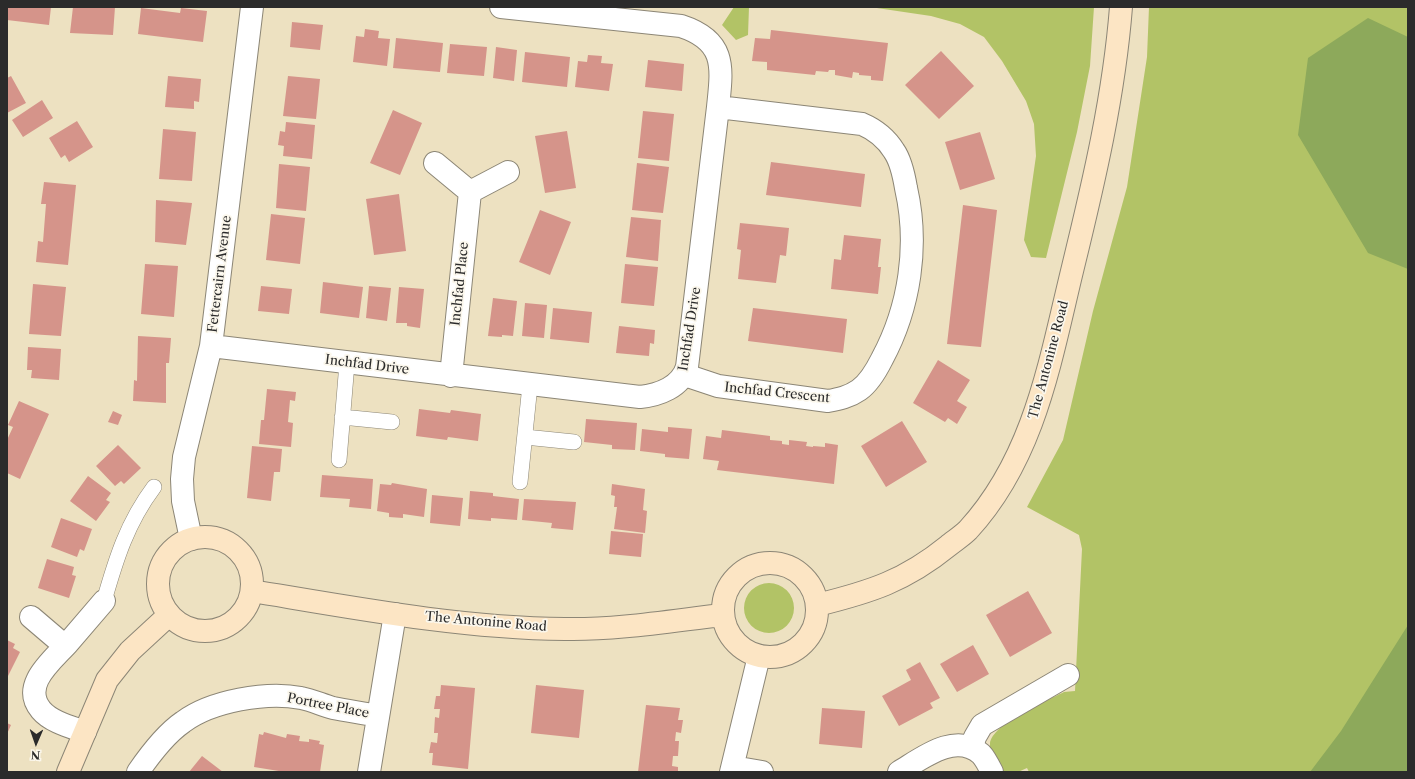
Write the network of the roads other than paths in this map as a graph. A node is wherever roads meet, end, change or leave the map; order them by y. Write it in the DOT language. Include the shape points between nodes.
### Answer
graph roads {
  1 [pos="252,7"];
  2 [pos="501,7"];
  3 [pos="1121,7"];
  4 [pos="718,107"];
  5 [pos="435,163"];
  6 [pos="508,172"];
  7 [pos="470,192"];
  8 [pos="211,346"];
  9 [pos="347,363"];
  10 [pos="685,375"];
  11 [pos="451,376"];
  12 [pos="530,384"];
  13 [pos="342,418"];
  14 [pos="392,422"];
  15 [pos="524,437"];
  16 [pos="574,442"];
  17 [pos="339,460"];
  18 [pos="520,482"];
  19 [pos="154,487"];
  20 [pos="192,538"];
  21 [pos="252,591"];
  22 [pos="104,601"];
  23 [pos="817,605"];
  24 [pos="395,614"];
  25 [pos="169,616"];
  26 [pos="722,616"];
  27 [pos="31,617"];
  28 [pos="64,646"];
  29 [pos="759,656"];
  30 [pos="1068,675"];
  31 [pos="378,716"];
  32 [pos="85,732"];
  33 [pos="972,748"];
  34 [pos="732,770"];
  35 [pos="68,772"];
  36 [pos="138,772"];
  37 [pos="369,772"];
  38 [pos="762,772"];
  39 [pos="899,772"];
  40 [pos="992,772"];
  1 -- 8 [label="street, Fettercairn Avenue"];
  2 -- 4 [label="street, Inchfad Drive" via="681,26 697,32 715,50 720,62"];
  3 -- 23 [label="street, The Antonine Road" via="1112,90 1101,149 1038,409 1020,453 996,496 966,531 932,559 897,580 863,594"];
  4 -- 10 [label="street, Inchfad Drive"];
  4 -- 10 [label="street, Inchfad Crescent" via="862,124 885,138 895,152 902,169 911,209 913,243 909,280 903,312 892,341 876,370 860,389 844,398 828,401 718,386"];
  5 -- 7 [label="street"];
  6 -- 7 [label="street"];
  7 -- 11 [label="street, Inchfad Place"];
  8 -- 9 [label="street, Inchfad Drive"];
  8 -- 20 [label="street, Fettercairn Avenue" via="184,457 183,501"];
  9 -- 11 [label="street, Inchfad Drive"];
  9 -- 13 [label="lane"];
  10 -- 12 [label="street, Inchfad Drive" via="663,392 640,397"];
  11 -- 12 [label="street, Inchfad Drive"];
  12 -- 15 [label="lane"];
  13 -- 14 [label="lane"];
  13 -- 17 [label="lane"];
  15 -- 16 [label="lane"];
  15 -- 18 [label="lane"];
  19 -- 22 [label="lane" via="133,518"];
  20 -- 21 [label="street" via="223,540 236,548 246,561 252,576"];
  20 -- 25 [label="street" via="177,545 166,556 159,571 157,587 161,602"];
  21 -- 24 [label="street, The Antonine Road"];
  21 -- 25 [label="street" via="247,606 238,618 225,627 195,631"];
  22 -- 28 [label="street"];
  23 -- 26 [label="street" via="813,589 803,576 789,566 773,562 756,564 741,571 730,583 723,599"];
  23 -- 29 [label="street" via="816,620 811,634 801,645 789,653 774,657"];
  24 -- 26 [label="street, The Antonine Road" via="484,624 565,629 627,626"];
  24 -- 31 [label="street"];
  25 -- 32 [label="street" via="130,651 107,680"];
  26 -- 29 [label="street" via="725,627 738,646"];
  27 -- 28 [label="street"];
  28 -- 32 [label="street" via="40,673 34,692 36,702 48,717"];
  29 -- 34 [label="street"];
  30 -- 33 [label="street" via="982,725"];
  31 -- 36 [label="street, Portree Place" via="331,708 300,697 252,697 226,703 204,710 183,722"];
  31 -- 37 [label="street"];
  32 -- 35 [label="street"];
  33 -- 39 [label="street" via="953,745 937,749"];
  33 -- 40 [label="street" via="981,754"];
  34 -- 38 [label="street"];
}
